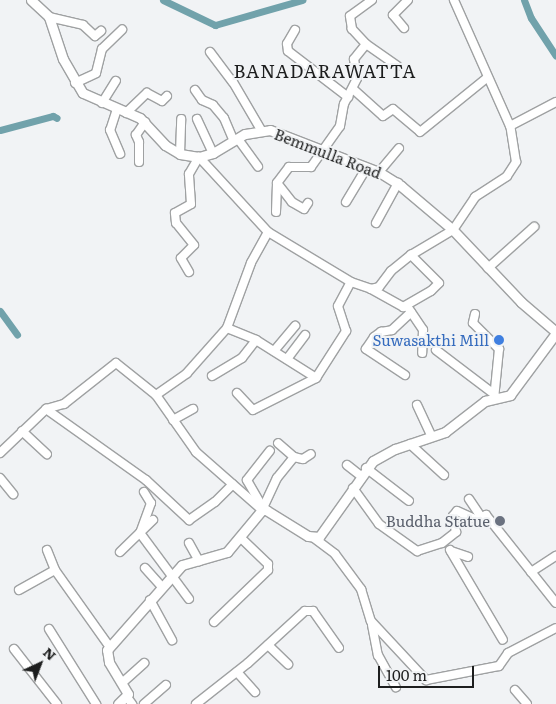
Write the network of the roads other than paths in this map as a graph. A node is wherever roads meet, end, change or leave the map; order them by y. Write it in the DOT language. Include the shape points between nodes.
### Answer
graph roads {
  1 [pos="31,0"];
  2 [pos="372,0"];
  3 [pos="408,0"];
  4 [pos="454,0"];
  5 [pos="49,17"];
  6 [pos="404,28"];
  7 [pos="122,30"];
  8 [pos="296,30"];
  9 [pos="101,31"];
  10 [pos="366,44"];
  11 [pos="210,52"];
  12 [pos="397,66"];
  13 [pos="488,77"];
  14 [pos="116,81"];
  15 [pos="75,82"];
  16 [pos="354,89"];
  17 [pos="195,90"];
  18 [pos="167,96"];
  19 [pos="348,97"];
  20 [pos="556,102"];
  21 [pos="102,103"];
  22 [pos="121,111"];
  23 [pos="181,119"];
  24 [pos="197,119"];
  25 [pos="145,122"];
  26 [pos="510,126"];
  27 [pos="261,130"];
  28 [pos="236,140"];
  29 [pos="399,148"];
  30 [pos="323,149"];
  31 [pos="120,154"];
  32 [pos="180,154"];
  33 [pos="212,154"];
  34 [pos="199,157"];
  35 [pos="139,162"];
  36 [pos="258,167"];
  37 [pos="366,169"];
  38 [pos="379,172"];
  39 [pos="277,183"];
  40 [pos="398,183"];
  41 [pos="346,202"];
  42 [pos="308,203"];
  43 [pos="276,212"];
  44 [pos="376,223"];
  45 [pos="534,227"];
  46 [pos="453,230"];
  47 [pos="268,232"];
  48 [pos="411,256"];
  49 [pos="488,268"];
  50 [pos="189,272"];
  51 [pos="348,281"];
  52 [pos="371,289"];
  53 [pos="409,309"];
  54 [pos="474,314"];
  55 [pos="296,326"];
  56 [pos="227,328"];
  57 [pos="556,332"];
  58 [pos="305,335"];
  59 [pos="256,340"];
  60 [pos="436,350"];
  61 [pos="274,352"];
  62 [pos="422,353"];
  63 [pos="287,359"];
  64 [pos="405,374"];
  65 [pos="212,376"];
  66 [pos="316,378"];
  67 [pos="238,393"];
  68 [pos="156,395"];
  69 [pos="494,396"];
  70 [pos="417,405"];
  71 [pos="46,409"];
  72 [pos="193,409"];
  73 [pos="173,420"];
  74 [pos="22,432"];
  75 [pos="432,437"];
  76 [pos="278,443"];
  77 [pos="410,444"];
  78 [pos="270,451"];
  79 [pos="0,453"];
  80 [pos="47,454"];
  81 [pos="311,454"];
  82 [pos="294,458"];
  83 [pos="347,465"];
  84 [pos="364,472"];
  85 [pos="444,475"];
  86 [pos="0,478"];
  87 [pos="233,484"];
  88 [pos="353,488"];
  89 [pos="144,492"];
  90 [pos="13,494"];
  91 [pos="469,499"];
  92 [pos="409,501"];
  93 [pos="263,508"];
  94 [pos="481,517"];
  95 [pos="153,520"];
  96 [pos="140,533"];
  97 [pos="241,538"];
  98 [pos="314,538"];
  99 [pos="189,543"];
  100 [pos="442,543"];
  101 [pos="47,550"];
  102 [pos="450,550"];
  103 [pos="120,552"];
  104 [pos="556,556"];
  105 [pos="468,557"];
  106 [pos="199,561"];
  107 [pos="145,568"];
  108 [pos="55,570"];
  109 [pos="531,572"];
  110 [pos="170,576"];
  111 [pos="161,586"];
  112 [pos="19,590"];
  113 [pos="189,598"];
  114 [pos="150,600"];
  115 [pos="556,603"];
  116 [pos="371,621"];
  117 [pos="214,622"];
  118 [pos="556,628"];
  119 [pos="49,629"];
  120 [pos="172,640"];
  121 [pos="503,640"];
  122 [pos="268,645"];
  123 [pos="109,646"];
  124 [pos="339,648"];
  125 [pos="14,649"];
  126 [pos="144,663"];
  127 [pos="288,664"];
  128 [pos="237,672"];
  129 [pos="122,683"];
  130 [pos="166,685"];
  131 [pos="396,688"];
  132 [pos="515,690"];
  133 [pos="255,692"];
  134 [pos="130,701"];
  135 [pos="199,703"];
  136 [pos="57,704"];
  137 [pos="96,704"];
  138 [pos="118,704"];
  139 [pos="144,704"];
  140 [pos="527,704"];
  1 -- 5 [label="street, Bemmulla Road"];
  2 -- 10 [label="street" via="350,16 349,22"];
  3 -- 6 [label="street" via="393,15"];
  4 -- 13 [label="street"];
  5 -- 9 [label="street" via="83,25 95,36"];
  5 -- 15 [label="street, Bemmulla Road"];
  7 -- 15 [label="street" via="102,48 96,73"];
  8 -- 19 [label="street" via="286,44 288,51"];
  10 -- 12 [label="street"];
  10 -- 16 [label="street" via="354,59 358,78"];
  11 -- 27 [label="street" via="233,82"];
  13 -- 16 [label="street" via="420,132 393,109 383,116"];
  13 -- 26 [label="street"];
  14 -- 21 [label="street"];
  15 -- 21 [label="street, Bemmulla Road" via="83,93"];
  16 -- 19 [label="street"];
  17 -- 28 [label="street" via="224,118"];
  18 -- 22 [label="street" via="162,101 147,93"];
  19 -- 30 [label="street" via="340,126"];
  20 -- 26 [label="street"];
  21 -- 22 [label="street, Bemmulla Road"];
  22 -- 25 [label="street, Bemmulla Road"];
  22 -- 31 [label="street" via="110,130"];
  23 -- 32 [label="street"];
  24 -- 33 [label="street"];
  25 -- 32 [label="street, Bemmulla Road" via="165,145"];
  25 -- 35 [label="street" via="136,135 140,145"];
  26 -- 46 [label="street" via="516,162 507,176 475,197"];
  27 -- 28 [label="street, Bemmulla Road"];
  27 -- 30 [label="street, Bemmulla Road" via="290,135"];
  28 -- 33 [label="street, Bemmulla Road"];
  28 -- 36 [label="street"];
  29 -- 38 [label="street"];
  30 -- 37 [label="street, Bemmulla Road"];
  30 -- 39 [label="street" via="311,167 288,167"];
  32 -- 34 [label="street, Bemmulla Road"];
  33 -- 34 [label="street, Bemmulla Road"];
  34 -- 47 [label="street"];
  34 -- 50 [label="street" via="189,174 191,204 175,213 176,223 194,245 182,258"];
  37 -- 38 [label="street, Bemmulla Road"];
  37 -- 41 [label="street"];
  38 -- 40 [label="street, Bemmulla Road"];
  39 -- 42 [label="street" via="292,202 304,209"];
  39 -- 43 [label="street"];
  40 -- 44 [label="street"];
  40 -- 46 [label="street, Bemmulla Road"];
  45 -- 49 [label="street"];
  46 -- 48 [label="street"];
  46 -- 49 [label="street, Bemmulla Road"];
  47 -- 51 [label="street"];
  47 -- 56 [label="street" via="251,263"];
  48 -- 52 [label="street" via="391,271 379,287"];
  48 -- 53 [label="street" via="439,283"];
  49 -- 57 [label="street, Bemmulla Road"];
  51 -- 52 [label="street"];
  51 -- 66 [label="street" via="338,306 346,331"];
  52 -- 53 [label="street"];
  53 -- 62 [label="street" via="423,330"];
  53 -- 64 [label="street" via="392,330 374,337 366,349"];
  54 -- 69 [label="street" via="474,323 499,349"];
  55 -- 61 [label="street"];
  56 -- 59 [label="street"];
  56 -- 68 [label="street" via="187,373"];
  57 -- 69 [label="street" via="510,395"];
  58 -- 63 [label="street"];
  59 -- 61 [label="street"];
  59 -- 65 [label="street" via="242,358"];
  60 -- 69 [label="street"];
  61 -- 63 [label="street"];
  63 -- 66 [label="street"];
  66 -- 67 [label="street" via="252,410"];
  68 -- 71 [label="street" via="116,364 64,404"];
  68 -- 73 [label="street"];
  69 -- 75 [label="street" via="453,428"];
  70 -- 75 [label="street"];
  71 -- 74 [label="street"];
  71 -- 87 [label="street" via="146,480 189,520 215,502"];
  72 -- 73 [label="street"];
  73 -- 87 [label="street" via="203,460"];
  74 -- 79 [label="street"];
  74 -- 80 [label="street"];
  75 -- 77 [label="street"];
  76 -- 82 [label="street"];
  77 -- 84 [label="street" via="381,456"];
  77 -- 85 [label="street"];
  78 -- 93 [label="street" via="246,480"];
  81 -- 82 [label="street" via="303,459"];
  82 -- 93 [label="street" via="277,478"];
  83 -- 84 [label="street"];
  84 -- 88 [label="street"];
  84 -- 92 [label="street"];
  86 -- 90 [label="street"];
  87 -- 93 [label="street"];
  88 -- 98 [label="street" via="323,534"];
  88 -- 100 [label="street" via="388,531 417,551"];
  89 -- 96 [label="street" via="151,503"];
  91 -- 94 [label="street"];
  93 -- 97 [label="street"];
  93 -- 98 [label="street"];
  94 -- 100 [label="street" via="475,519 457,511 454,513 456,532"];
  94 -- 109 [label="street" via="486,515"];
  95 -- 96 [label="street"];
  96 -- 103 [label="street"];
  96 -- 110 [label="street"];
  97 -- 106 [label="street" via="227,552"];
  97 -- 117 [label="street" via="268,564 268,570"];
  98 -- 116 [label="street" via="335,554 361,589"];
  99 -- 106 [label="street"];
  100 -- 102 [label="street"];
  101 -- 108 [label="street"];
  102 -- 105 [label="street"];
  102 -- 121 [label="street"];
  104 -- 109 [label="street"];
  106 -- 110 [label="street" via="182,564"];
  107 -- 111 [label="street"];
  108 -- 112 [label="street"];
  108 -- 123 [label="street"];
  109 -- 115 [label="street"];
  110 -- 111 [label="street"];
  110 -- 113 [label="street"];
  111 -- 114 [label="street"];
  114 -- 120 [label="street"];
  114 -- 123 [label="street"];
  116 -- 118 [label="street" via="426,680 499,666 508,653"];
  116 -- 131 [label="street" via="378,655"];
  119 -- 137 [label="street"];
  122 -- 124 [label="street" via="305,611 313,611"];
  122 -- 127 [label="street"];
  122 -- 128 [label="street"];
  123 -- 129 [label="street" via="107,657"];
  125 -- 136 [label="street"];
  126 -- 129 [label="street"];
  128 -- 133 [label="street"];
  128 -- 135 [label="street"];
  129 -- 134 [label="street"];
  130 -- 139 [label="street"];
  132 -- 140 [label="street"];
  134 -- 138 [label="street"];
}
